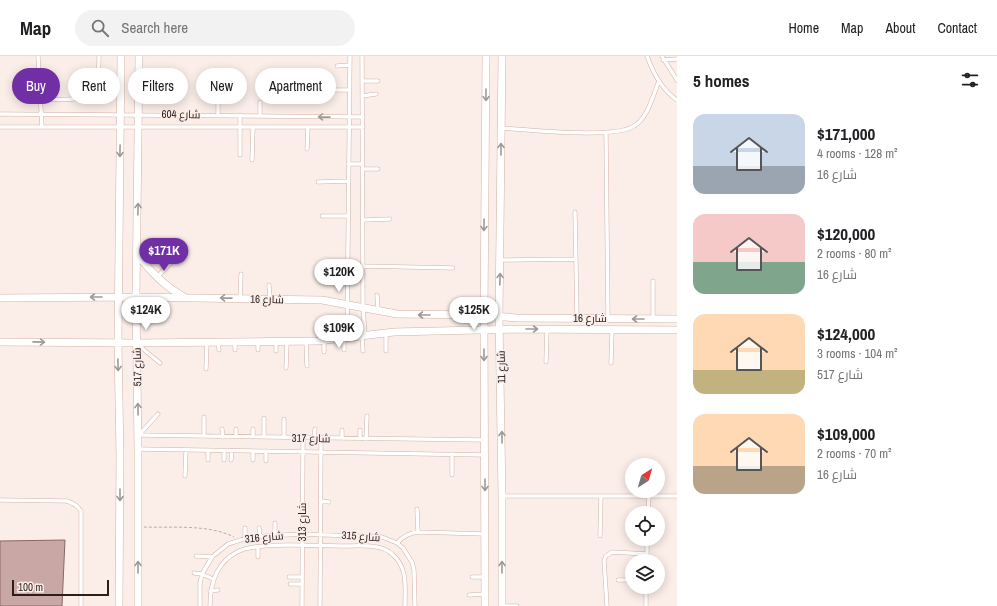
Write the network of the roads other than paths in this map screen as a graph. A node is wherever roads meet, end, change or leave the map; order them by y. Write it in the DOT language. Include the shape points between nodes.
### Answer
graph roads {
  1 [pos="38,56"];
  2 [pos="99,56"];
  3 [pos="121,56"];
  4 [pos="139,56"];
  5 [pos="350,56"];
  6 [pos="362,56"];
  7 [pos="486,56"];
  8 [pos="502,56"];
  9 [pos="646,56"];
  10 [pos="663,58"];
  11 [pos="677,59"];
  12 [pos="349,65"];
  13 [pos="337,66"];
  14 [pos="39,68"];
  15 [pos="677,80"];
  16 [pos="362,81"];
  17 [pos="378,81"];
  18 [pos="659,81"];
  19 [pos="336,90"];
  20 [pos="349,90"];
  21 [pos="376,94"];
  22 [pos="362,96"];
  23 [pos="60,99"];
  24 [pos="675,99"];
  25 [pos="41,104"];
  26 [pos="218,104"];
  27 [pos="260,104"];
  28 [pos="0,114"];
  29 [pos="41,114"];
  30 [pos="120,114"];
  31 [pos="139,114"];
  32 [pos="218,115"];
  33 [pos="240,115"];
  34 [pos="260,116"];
  35 [pos="348,117"];
  36 [pos="362,117"];
  37 [pos="0,127"];
  38 [pos="42,127"];
  39 [pos="308,127"];
  40 [pos="348,127"];
  41 [pos="362,127"];
  42 [pos="120,128"];
  43 [pos="139,128"];
  44 [pos="240,128"];
  45 [pos="253,128"];
  46 [pos="501,128"];
  47 [pos="606,133"];
  48 [pos="307,149"];
  49 [pos="240,155"];
  50 [pos="252,160"];
  51 [pos="348,164"];
  52 [pos="363,164"];
  53 [pos="363,169"];
  54 [pos="378,169"];
  55 [pos="348,181"];
  56 [pos="318,182"];
  57 [pos="575,212"];
  58 [pos="322,216"];
  59 [pos="348,216"];
  60 [pos="390,219"];
  61 [pos="363,220"];
  62 [pos="137,252"];
  63 [pos="576,259"];
  64 [pos="501,260"];
  65 [pos="170,264"];
  66 [pos="363,266"];
  67 [pos="453,268"];
  68 [pos="334,273"];
  69 [pos="241,274"];
  70 [pos="348,274"];
  71 [pos="157,278"];
  72 [pos="653,280"];
  73 [pos="270,285"];
  74 [pos="377,295"];
  75 [pos="118,297"];
  76 [pos="136,297"];
  77 [pos="0,298"];
  78 [pos="186,298"];
  79 [pos="240,299"];
  80 [pos="270,299"];
  81 [pos="348,304"];
  82 [pos="363,307"];
  83 [pos="378,310"];
  84 [pos="484,315"];
  85 [pos="499,317"];
  86 [pos="577,318"];
  87 [pos="608,319"];
  88 [pos="653,319"];
  89 [pos="677,319"];
  90 [pos="547,329"];
  91 [pos="484,330"];
  92 [pos="500,330"];
  93 [pos="612,330"];
  94 [pos="677,330"];
  95 [pos="386,333"];
  96 [pos="364,337"];
  97 [pos="346,339"];
  98 [pos="306,341"];
  99 [pos="324,341"];
  100 [pos="0,342"];
  101 [pos="207,342"];
  102 [pos="235,342"];
  103 [pos="258,342"];
  104 [pos="276,342"];
  105 [pos="287,342"];
  106 [pos="118,343"];
  107 [pos="137,343"];
  108 [pos="235,350"];
  109 [pos="258,350"];
  110 [pos="344,350"];
  111 [pos="276,351"];
  112 [pos="363,351"];
  113 [pos="386,351"];
  114 [pos="324,352"];
  115 [pos="546,362"];
  116 [pos="160,363"];
  117 [pos="611,363"];
  118 [pos="307,366"];
  119 [pos="286,368"];
  120 [pos="206,369"];
  121 [pos="158,414"];
  122 [pos="367,416"];
  123 [pos="204,417"];
  124 [pos="264,418"];
  125 [pos="284,419"];
  126 [pos="222,429"];
  127 [pos="236,429"];
  128 [pos="253,429"];
  129 [pos="315,429"];
  130 [pos="342,430"];
  131 [pos="360,430"];
  132 [pos="138,435"];
  133 [pos="204,436"];
  134 [pos="223,437"];
  135 [pos="236,437"];
  136 [pos="253,437"];
  137 [pos="264,437"];
  138 [pos="284,437"];
  139 [pos="303,438"];
  140 [pos="314,438"];
  141 [pos="321,438"];
  142 [pos="342,438"];
  143 [pos="360,438"];
  144 [pos="366,438"];
  145 [pos="485,440"];
  146 [pos="138,449"];
  147 [pos="186,450"];
  148 [pos="208,450"];
  149 [pos="224,450"];
  150 [pos="232,451"];
  151 [pos="253,451"];
  152 [pos="266,451"];
  153 [pos="303,452"];
  154 [pos="321,452"];
  155 [pos="452,454"];
  156 [pos="485,455"];
  157 [pos="208,460"];
  158 [pos="224,460"];
  159 [pos="231,460"];
  160 [pos="253,460"];
  161 [pos="266,461"];
  162 [pos="452,475"];
  163 [pos="184,476"];
  164 [pos="502,496"];
  165 [pos="601,496"];
  166 [pos="625,496"];
  167 [pos="665,496"];
  168 [pos="677,496"];
  169 [pos="0,500"];
  170 [pos="320,501"];
  171 [pos="329,502"];
  172 [pos="417,509"];
  173 [pos="275,523"];
  174 [pos="245,528"];
  175 [pos="259,528"];
  176 [pos="418,532"];
  177 [pos="302,534"];
  178 [pos="320,534"];
  179 [pos="485,534"];
  180 [pos="275,535"];
  181 [pos="260,536"];
  182 [pos="600,536"];
  183 [pos="245,538"];
  184 [pos="397,543"];
  185 [pos="302,545"];
  186 [pos="320,546"];
  187 [pos="647,546"];
  188 [pos="258,547"];
  189 [pos="647,554"];
  190 [pos="196,556"];
  191 [pos="258,557"];
  192 [pos="212,558"];
  193 [pos="194,573"];
  194 [pos="202,574"];
  195 [pos="289,577"];
  196 [pos="302,577"];
  197 [pos="472,577"];
  198 [pos="485,577"];
  199 [pos="213,579"];
  200 [pos="618,580"];
  201 [pos="625,580"];
  202 [pos="290,584"];
  203 [pos="302,584"];
  204 [pos="218,590"];
  205 [pos="210,591"];
  206 [pos="405,592"];
  207 [pos="414,592"];
  208 [pos="485,594"];
  209 [pos="646,594"];
  210 [pos="469,595"];
  211 [pos="81,606"];
  212 [pos="119,606"];
  213 [pos="138,606"];
  214 [pos="200,606"];
  215 [pos="210,606"];
  216 [pos="302,606"];
  217 [pos="320,606"];
  218 [pos="405,606"];
  219 [pos="414,606"];
  220 [pos="485,606"];
  221 [pos="502,606"];
  222 [pos="517,606"];
  223 [pos="607,606"];
  224 [pos="646,606"];
  1 -- 14 [label="lane"];
  2 -- 23 [label="lane" via="98,80 89,94 79,99"];
  3 -- 30 [label="street, شارع 517"];
  4 -- 31 [label="street, شارع 517"];
  5 -- 12 [label="lane"];
  6 -- 16 [label="lane"];
  7 -- 84 [label="street, شارع 11, one-way"];
  8 -- 46 [label="street, شارع 11"];
  9 -- 18 [label="lane"];
  10 -- 11 [label="lane"];
  10 -- 15 [label="lane"];
  12 -- 13 [label="lane"];
  12 -- 20 [label="lane"];
  16 -- 17 [label="lane"];
  16 -- 22 [label="lane"];
  18 -- 24 [label="lane"];
  18 -- 47 [label="lane" via="641,120 635,126 627,130"];
  19 -- 20 [label="lane"];
  20 -- 35 [label="lane"];
  21 -- 22 [label="lane"];
  22 -- 36 [label="lane"];
  25 -- 29 [label="lane"];
  26 -- 32 [label="lane"];
  27 -- 34 [label="lane"];
  28 -- 29 [label="lane, شارع 604"];
  29 -- 30 [label="lane, شارع 604"];
  29 -- 38 [label="lane"];
  30 -- 31 [label="lane, شارع 604"];
  30 -- 42 [label="street, شارع 517"];
  31 -- 32 [label="lane, شارع 604"];
  31 -- 43 [label="street, شارع 517"];
  32 -- 33 [label="lane, شارع 604"];
  33 -- 34 [label="lane, شارع 604"];
  33 -- 44 [label="lane"];
  35 -- 34 [label="lane, شارع 604, one-way"];
  35 -- 36 [label="lane, شارع 604"];
  35 -- 40 [label="lane"];
  36 -- 41 [label="lane"];
  37 -- 38 [label="lane, شارع 604"];
  38 -- 42 [label="lane, شارع 604"];
  39 -- 40 [label="lane, شارع 604"];
  39 -- 45 [label="lane, شارع 604"];
  39 -- 48 [label="lane"];
  40 -- 41 [label="lane, شارع 604"];
  40 -- 51 [label="lane"];
  41 -- 52 [label="lane"];
  42 -- 43 [label="lane, شارع 604"];
  42 -- 75 [label="street, شارع 517, one-way"];
  43 -- 44 [label="lane, شارع 604"];
  62 -- 43 [label="street, شارع 517, one-way"];
  44 -- 45 [label="lane, شارع 604"];
  44 -- 49 [label="lane"];
  45 -- 50 [label="lane"];
  46 -- 47 [label="lane"];
  64 -- 46 [label="street, شارع 11, one-way"];
  47 -- 87 [label="lane"];
  51 -- 52 [label="lane"];
  51 -- 55 [label="lane"];
  52 -- 53 [label="lane"];
  53 -- 54 [label="lane"];
  53 -- 61 [label="lane"];
  55 -- 56 [label="lane"];
  55 -- 59 [label="lane"];
  57 -- 63 [label="lane"];
  58 -- 59 [label="lane"];
  59 -- 70 [label="lane"];
  60 -- 61 [label="lane"];
  61 -- 66 [label="lane"];
  62 -- 71 [label="street"];
  62 -- 76 [label="street, شارع 517"];
  63 -- 64 [label="lane"];
  63 -- 86 [label="lane"];
  85 -- 64 [label="street, شارع 11, one-way"];
  65 -- 71 [label="lane"];
  66 -- 67 [label="lane"];
  66 -- 82 [label="lane"];
  68 -- 70 [label="lane"];
  69 -- 79 [label="lane"];
  70 -- 81 [label="lane"];
  71 -- 78 [label="street"];
  72 -- 88 [label="lane"];
  73 -- 80 [label="lane"];
  74 -- 83 [label="lane"];
  75 -- 76 [label="street, شارع 16"];
  75 -- 77 [label="street, شارع 16, one-way"];
  75 -- 106 [label="street, شارع 517"];
  76 -- 78 [label="street, شارع 16"];
  76 -- 107 [label="street, شارع 517"];
  79 -- 78 [label="street, شارع 16, one-way"];
  79 -- 80 [label="street, شارع 16"];
  80 -- 81 [label="street, شارع 16" via="322,300"];
  81 -- 82 [label="street, شارع 16"];
  81 -- 97 [label="lane"];
  82 -- 83 [label="street, شارع 16"];
  82 -- 96 [label="lane"];
  84 -- 83 [label="street, شارع 16, one-way" via="397,314"];
  84 -- 85 [label="street, شارع 16"];
  84 -- 91 [label="street, شارع 11"];
  85 -- 86 [label="street, شارع 16"];
  85 -- 92 [label="street, شارع 11"];
  86 -- 87 [label="street, شارع 16"];
  88 -- 87 [label="street, شارع 16, one-way"];
  88 -- 89 [label="street, شارع 16"];
  92 -- 90 [label="street, شارع 16, one-way"];
  90 -- 93 [label="street, شارع 16"];
  90 -- 115 [label="lane"];
  91 -- 92 [label="street, شارع 16"];
  91 -- 95 [label="street, شارع 16"];
  91 -- 145 [label="street, شارع 11, one-way"];
  164 -- 92 [label="street, شارع 11, one-way"];
  93 -- 94 [label="street, شارع 16"];
  93 -- 117 [label="lane"];
  95 -- 96 [label="street, شارع 16"];
  95 -- 113 [label="lane"];
  96 -- 97 [label="street, شارع 16"];
  96 -- 112 [label="lane"];
  97 -- 99 [label="street, شارع 16"];
  97 -- 110 [label="lane"];
  98 -- 99 [label="street, شارع 16"];
  98 -- 105 [label="street, شارع 16"];
  98 -- 118 [label="lane"];
  99 -- 114 [label="lane"];
  100 -- 106 [label="street, شارع 16, one-way"];
  101 -- 102 [label="street, شارع 16" via="218,346"];
  101 -- 107 [label="street, شارع 16"];
  101 -- 120 [label="lane"];
  102 -- 103 [label="street, شارع 16"];
  102 -- 108 [label="lane"];
  103 -- 104 [label="street, شارع 16"];
  103 -- 109 [label="lane"];
  104 -- 105 [label="street, شارع 16"];
  104 -- 111 [label="lane"];
  105 -- 119 [label="lane"];
  106 -- 107 [label="street, شارع 16"];
  106 -- 212 [label="street, شارع 517, one-way"];
  107 -- 116 [label="lane"];
  132 -- 107 [label="street, شارع 517, one-way"];
  121 -- 132 [label="lane"];
  122 -- 144 [label="lane"];
  123 -- 133 [label="lane"];
  124 -- 137 [label="lane"];
  125 -- 138 [label="lane"];
  126 -- 134 [label="lane"];
  127 -- 135 [label="lane"];
  128 -- 136 [label="lane"];
  129 -- 140 [label="lane"];
  130 -- 142 [label="lane"];
  131 -- 143 [label="lane"];
  132 -- 133 [label="lane, شارع 317"];
  132 -- 146 [label="street, شارع 517"];
  133 -- 134 [label="lane, شارع 317"];
  134 -- 135 [label="lane, شارع 317"];
  135 -- 136 [label="lane, شارع 317"];
  136 -- 137 [label="lane, شارع 317"];
  137 -- 138 [label="lane, شارع 317"];
  138 -- 139 [label="lane, شارع 317"];
  139 -- 140 [label="lane, شارع 317"];
  139 -- 153 [label="lane, شارع 313"];
  140 -- 141 [label="lane, شارع 317"];
  141 -- 142 [label="lane, شارع 317"];
  141 -- 154 [label="lane, شارع 313"];
  142 -- 143 [label="lane, شارع 317"];
  143 -- 144 [label="lane, شارع 317"];
  144 -- 145 [label="lane, شارع 317"];
  145 -- 156 [label="street, شارع 11"];
  146 -- 147 [label="lane, شارع 317"];
  213 -- 146 [label="street, شارع 517, one-way"];
  147 -- 148 [label="lane, شارع 317"];
  147 -- 163 [label="lane"];
  148 -- 149 [label="lane, شارع 317"];
  148 -- 157 [label="lane"];
  149 -- 150 [label="lane, شارع 317"];
  149 -- 158 [label="lane"];
  150 -- 151 [label="lane, شارع 317"];
  150 -- 159 [label="lane"];
  151 -- 152 [label="lane, شارع 317"];
  151 -- 160 [label="lane"];
  152 -- 153 [label="lane, شارع 317"];
  152 -- 161 [label="lane"];
  153 -- 154 [label="lane, شارع 317"];
  153 -- 177 [label="lane, شارع 313"];
  154 -- 155 [label="lane, شارع 317"];
  154 -- 170 [label="lane, شارع 313"];
  155 -- 156 [label="lane, شارع 317"];
  155 -- 162 [label="lane"];
  156 -- 179 [label="street, شارع 11, one-way"];
  164 -- 165 [label="lane"];
  221 -- 164 [label="street, شارع 11, one-way"];
  165 -- 166 [label="lane"];
  165 -- 182 [label="lane"];
  167 -- 168 [label="lane"];
  169 -- 211 [label="lane" via="66,501 79,507"];
  170 -- 171 [label="lane"];
  170 -- 178 [label="lane, شارع 313"];
  172 -- 176 [label="lane"];
  173 -- 180 [label="lane"];
  174 -- 183 [label="lane"];
  175 -- 181 [label="lane"];
  176 -- 179 [label="lane"];
  176 -- 184 [label="lane" via="406,535"];
  177 -- 178 [label="lane, شارع 315"];
  177 -- 180 [label="lane, شارع 316"];
  177 -- 185 [label="lane, شارع 313"];
  178 -- 184 [label="lane, شارع 315" via="382,537"];
  178 -- 186 [label="lane, شارع 313"];
  179 -- 198 [label="street, شارع 11"];
  180 -- 181 [label="lane, شارع 316"];
  181 -- 183 [label="lane, شارع 316"];
  183 -- 192 [label="lane, شارع 316" via="228,544"];
  184 -- 207 [label="lane" via="412,562"];
  185 -- 186 [label="lane, شارع 315"];
  185 -- 188 [label="lane, شارع 316"];
  185 -- 196 [label="lane, شارع 313"];
  186 -- 206 [label="lane, شارع 315" via="375,546 392,553 405,576"];
  186 -- 217 [label="lane, شارع 313"];
  187 -- 189 [label="lane"];
  188 -- 191 [label="lane"];
  188 -- 199 [label="lane, شارع 316" via="237,552 227,559"];
  189 -- 223 [label="lane" via="612,552 606,556 604,560"];
  190 -- 192 [label="lane"];
  192 -- 194 [label="lane, شارع 316"];
  193 -- 194 [label="lane"];
  194 -- 199 [label="lane"];
  194 -- 214 [label="lane, شارع 316" via="197,593"];
  195 -- 196 [label="lane"];
  196 -- 203 [label="lane, شارع 313"];
  197 -- 198 [label="lane"];
  198 -- 208 [label="street, شارع 11"];
  199 -- 205 [label="lane, شارع 316"];
  200 -- 201 [label="lane"];
  202 -- 203 [label="lane"];
  203 -- 216 [label="lane, شارع 313"];
  204 -- 205 [label="lane"];
  205 -- 215 [label="lane, شارع 316"];
  206 -- 207 [label="lane"];
  206 -- 218 [label="lane, شارع 315"];
  207 -- 219 [label="lane"];
  208 -- 210 [label="lane"];
  208 -- 220 [label="street, شارع 11"];
  209 -- 224 [label="lane"];
  221 -- 222 [label="lane"];
}
